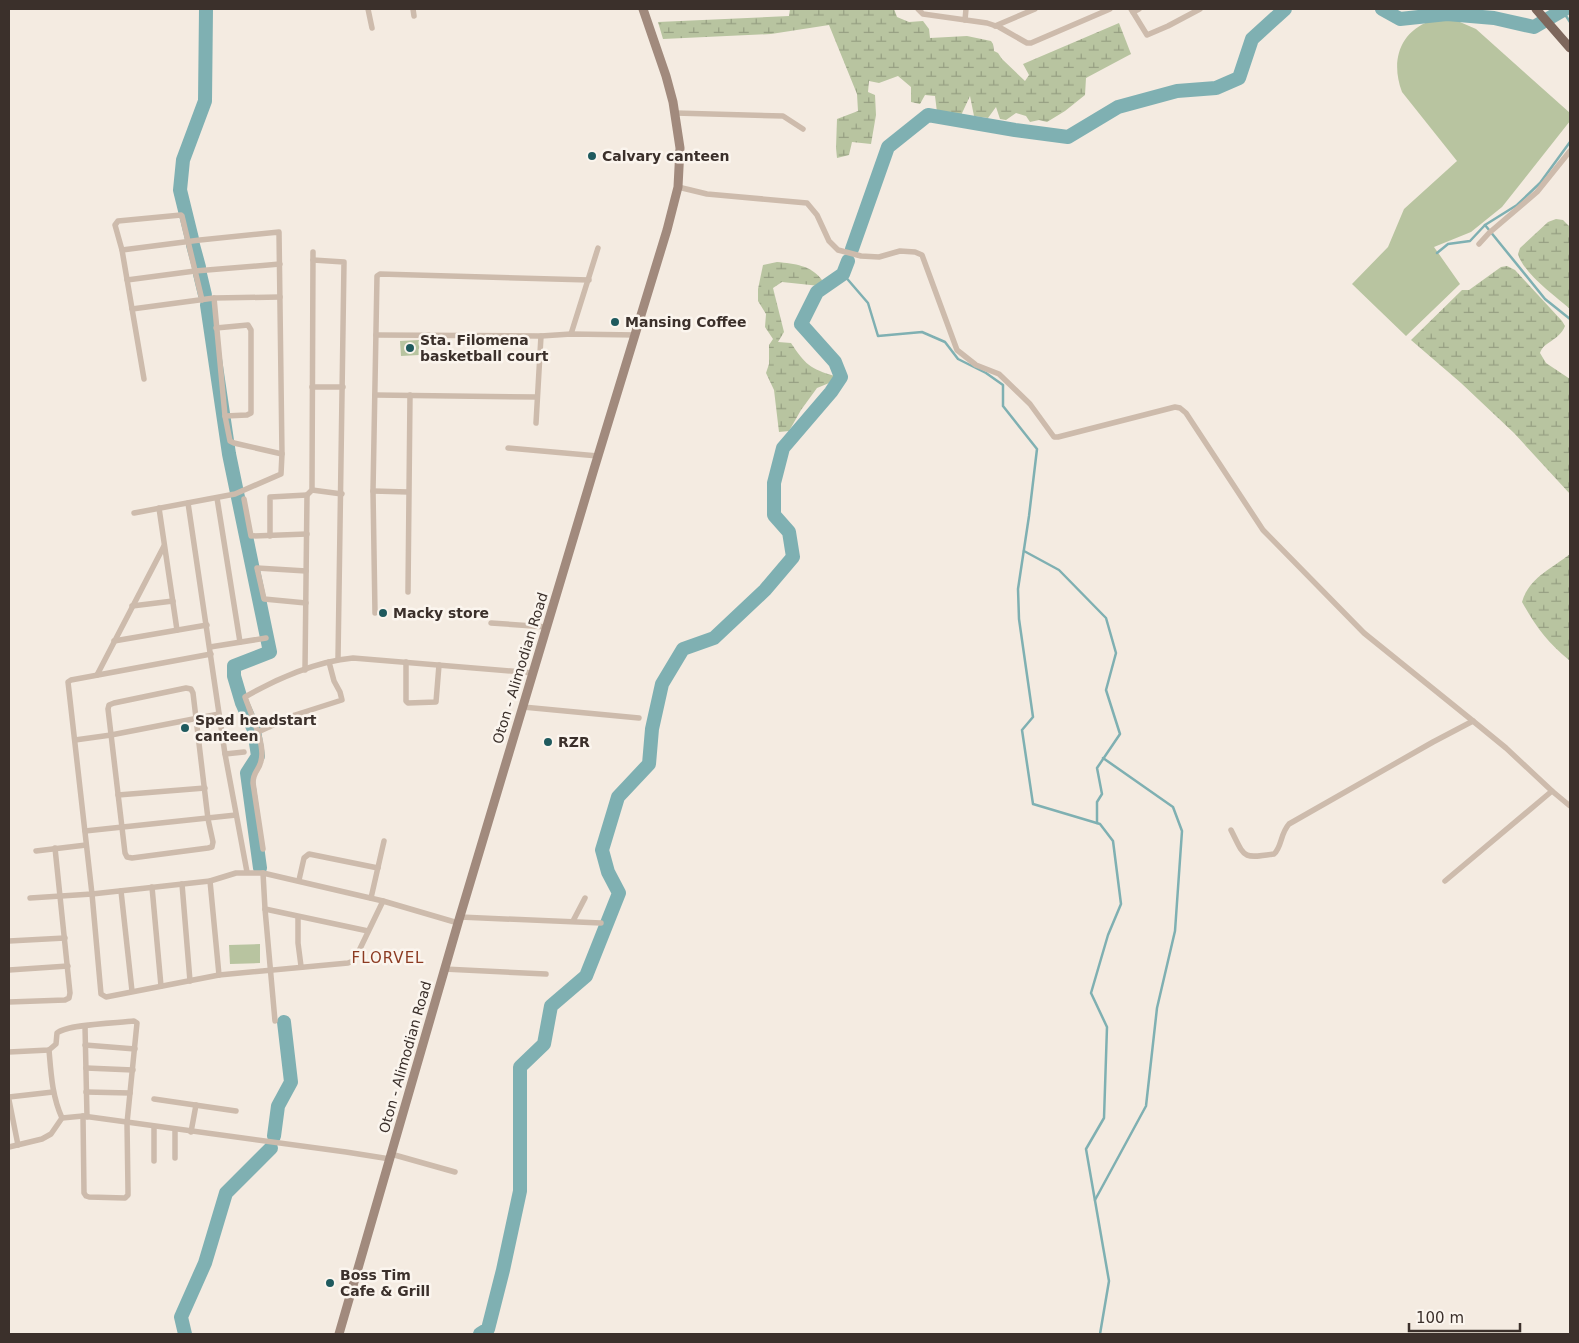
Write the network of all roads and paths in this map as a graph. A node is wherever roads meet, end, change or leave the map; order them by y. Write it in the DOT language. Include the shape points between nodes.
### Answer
graph roads {
  1 [pos="368,9"];
  2 [pos="643,9"];
  3 [pos="918,9"];
  4 [pos="966,9"];
  5 [pos="1035,9"];
  6 [pos="1110,9"];
  7 [pos="1139,9"];
  8 [pos="1200,9"];
  9 [pos="1132,10"];
  10 [pos="1100,11"];
  11 [pos="1538,11"];
  12 [pos="1021,12"];
  13 [pos="965,20"];
  14 [pos="995,26"];
  15 [pos="372,28"];
  16 [pos="1570,48"];
  17 [pos="675,113"];
  18 [pos="803,129"];
  19 [pos="1570,151"];
  20 [pos="678,187"];
  21 [pos="189,242"];
  22 [pos="1479,244"];
  23 [pos="598,248"];
  24 [pos="122,250"];
  25 [pos="313,252"];
  26 [pos="313,260"];
  27 [pos="280,264"];
  28 [pos="195,271"];
  29 [pos="127,280"];
  30 [pos="589,280"];
  31 [pos="280,296"];
  32 [pos="214,298"];
  33 [pos="202,300"];
  34 [pos="132,309"];
  35 [pos="216,328"];
  36 [pos="572,334"];
  37 [pos="376,335"];
  38 [pos="636,335"];
  39 [pos="541,336"];
  40 [pos="144,379"];
  41 [pos="312,387"];
  42 [pos="343,387"];
  43 [pos="375,395"];
  44 [pos="410,395"];
  45 [pos="537,397"];
  46 [pos="225,416"];
  47 [pos="536,423"];
  48 [pos="508,448"];
  49 [pos="282,454"];
  50 [pos="598,456"];
  51 [pos="312,490"];
  52 [pos="373,491"];
  53 [pos="408,492"];
  54 [pos="342,494"];
  55 [pos="307,495"];
  56 [pos="217,498"];
  57 [pos="244,499"];
  58 [pos="188,503"];
  59 [pos="159,508"];
  60 [pos="134,513"];
  61 [pos="306,534"];
  62 [pos="270,536"];
  63 [pos="164,546"];
  64 [pos="306,571"];
  65 [pos="408,592"];
  66 [pos="173,601"];
  67 [pos="306,603"];
  68 [pos="132,606"];
  69 [pos="375,613"];
  70 [pos="491,623"];
  71 [pos="207,625"];
  72 [pos="547,627"];
  73 [pos="177,630"];
  74 [pos="266,638"];
  75 [pos="114,641"];
  76 [pos="240,642"];
  77 [pos="210,647"];
  78 [pos="211,654"];
  79 [pos="338,659"];
  80 [pos="329,662"];
  81 [pos="406,662"];
  82 [pos="439,665"];
  83 [pos="305,670"];
  84 [pos="534,673"];
  85 [pos="97,674"];
  86 [pos="523,707"];
  87 [pos="219,714"];
  88 [pos="639,718"];
  89 [pos="196,719"];
  90 [pos="1473,721"];
  91 [pos="258,732"];
  92 [pos="111,735"];
  93 [pos="75,740"];
  94 [pos="244,752"];
  95 [pos="225,754"];
  96 [pos="205,788"];
  97 [pos="1552,791"];
  98 [pos="118,795"];
  99 [pos="1570,806"];
  100 [pos="236,815"];
  101 [pos="208,819"];
  102 [pos="120,827"];
  103 [pos="1231,830"];
  104 [pos="85,831"];
  105 [pos="384,841"];
  106 [pos="86,845"];
  107 [pos="56,848"];
  108 [pos="263,849"];
  109 [pos="36,850"];
  110 [pos="378,868"];
  111 [pos="246,872"];
  112 [pos="263,873"];
  113 [pos="299,880"];
  114 [pos="210,881"];
  115 [pos="1445,881"];
  116 [pos="182,884"];
  117 [pos="152,888"];
  118 [pos="121,891"];
  119 [pos="92,894"];
  120 [pos="61,896"];
  121 [pos="30,898"];
  122 [pos="371,898"];
  123 [pos="586,898"];
  124 [pos="383,901"];
  125 [pos="265,909"];
  126 [pos="298,916"];
  127 [pos="459,920"];
  128 [pos="573,921"];
  129 [pos="601,924"];
  130 [pos="368,930"];
  131 [pos="65,938"];
  132 [pos="9,941"];
  133 [pos="68,966"];
  134 [pos="301,966"];
  135 [pos="444,969"];
  136 [pos="9,970"];
  137 [pos="270,970"];
  138 [pos="546,974"];
  139 [pos="219,975"];
  140 [pos="190,981"];
  141 [pos="161,986"];
  142 [pos="132,991"];
  143 [pos="9,1002"];
  144 [pos="275,1021"];
  145 [pos="85,1026"];
  146 [pos="85,1045"];
  147 [pos="135,1049"];
  148 [pos="49,1050"];
  149 [pos="9,1052"];
  150 [pos="86,1068"];
  151 [pos="133,1070"];
  152 [pos="53,1092"];
  153 [pos="86,1092"];
  154 [pos="130,1093"];
  155 [pos="9,1099"];
  156 [pos="154,1099"];
  157 [pos="196,1105"];
  158 [pos="236,1111"];
  159 [pos="85,1117"];
  160 [pos="62,1118"];
  161 [pos="127,1123"];
  162 [pos="154,1127"];
  163 [pos="175,1130"];
  164 [pos="191,1132"];
  165 [pos="18,1145"];
  166 [pos="9,1147"];
  167 [pos="390,1156"];
  168 [pos="176,1158"];
  169 [pos="154,1161"];
  170 [pos="455,1172"];
  171 [pos="339,1334"];
  1 -- 15 [label="street"];
  2 -- 17 [label="main road, Oton - Alimodian Road"];
  3 -- 13 [label="street" via="923,14"];
  4 -- 13 [label="street"];
  5 -- 12 [label="street"];
  6 -- 10 [label="street"];
  7 -- 9 [label="street"];
  8 -- 9 [label="street" via="1147,35"];
  10 -- 14 [label="street" via="1031,43"];
  11 -- 16 [label="main road"];
  12 -- 14 [label="street"];
  13 -- 14 [label="street"];
  17 -- 18 [label="street" via="783,116"];
  17 -- 20 [label="main road, Oton - Alimodian Road" via="680,148"];
  19 -- 22 [label="street" via="1537,192"];
  20 -- 38 [label="main road, Oton - Alimodian Road"];
  20 -- 90 [label="street" via="707,194 807,203 829,241 838,250 861,256 879,257 900,251 922,255 957,350 976,365 999,374 1030,404 1054,437 1180,408 1263,530 1364,633"];
  21 -- 24 [label="street"];
  21 -- 24 [label="street" via="181,215 118,220 115,225"];
  21 -- 27 [label="street" via="280,232"];
  21 -- 28 [label="street"];
  23 -- 30 [label="street"];
  24 -- 29 [label="street"];
  25 -- 26 [label="street"];
  26 -- 41 [label="street"];
  26 -- 42 [label="street" via="344,262"];
  27 -- 28 [label="street"];
  27 -- 31 [label="street"];
  28 -- 29 [label="street"];
  28 -- 33 [label="street"];
  29 -- 34 [label="street"];
  30 -- 36 [label="street"];
  30 -- 37 [label="street" via="380,274 377,276"];
  31 -- 32 [label="street"];
  31 -- 49 [label="street"];
  32 -- 33 [label="street"];
  32 -- 35 [label="street"];
  33 -- 34 [label="street"];
  34 -- 40 [label="street"];
  35 -- 46 [label="street"];
  35 -- 46 [label="street" via="248,325 251,330 251,413"];
  36 -- 38 [label="street"];
  36 -- 39 [label="street"];
  37 -- 39 [label="street"];
  37 -- 43 [label="street"];
  38 -- 50 [label="main road, Oton - Alimodian Road"];
  39 -- 45 [label="street"];
  41 -- 42 [label="street"];
  41 -- 51 [label="street"];
  42 -- 54 [label="street"];
  43 -- 44 [label="street"];
  43 -- 52 [label="street"];
  44 -- 45 [label="street"];
  44 -- 53 [label="street"];
  45 -- 47 [label="street"];
  46 -- 49 [label="street" via="232,442"];
  48 -- 50 [label="street"];
  49 -- 56 [label="street" via="279,476 242,492"];
  50 -- 72 [label="main road, Oton - Alimodian Road"];
  51 -- 54 [label="street"];
  51 -- 55 [label="street"];
  52 -- 53 [label="street"];
  52 -- 69 [label="street"];
  53 -- 65 [label="street"];
  54 -- 79 [label="street"];
  55 -- 61 [label="street"];
  55 -- 62 [label="street" via="270,497"];
  56 -- 58 [label="street"];
  56 -- 76 [label="street"];
  57 -- 62 [label="street" via="251,536"];
  58 -- 59 [label="street"];
  58 -- 71 [label="street"];
  59 -- 60 [label="street"];
  59 -- 63 [label="street"];
  61 -- 62 [label="street"];
  61 -- 64 [label="street"];
  63 -- 66 [label="street"];
  63 -- 68 [label="street"];
  64 -- 67 [label="street"];
  64 -- 67 [label="street" via="257,568 264,599"];
  66 -- 68 [label="street"];
  66 -- 73 [label="street"];
  67 -- 83 [label="street"];
  68 -- 75 [label="street"];
  70 -- 72 [label="street"];
  71 -- 73 [label="street"];
  71 -- 77 [label="street"];
  72 -- 84 [label="main road, Oton - Alimodian Road"];
  73 -- 75 [label="street"];
  74 -- 76 [label="street"];
  75 -- 85 [label="street"];
  76 -- 77 [label="street"];
  77 -- 78 [label="street"];
  78 -- 85 [label="street"];
  78 -- 87 [label="street"];
  79 -- 80 [label="street"];
  79 -- 81 [label="street"];
  80 -- 83 [label="street"];
  80 -- 91 [label="street" via="341,700 295,714"];
  81 -- 82 [label="street"];
  81 -- 82 [label="street" via="408,703 436,702"];
  82 -- 84 [label="street"];
  83 -- 91 [label="street" via="245,697"];
  84 -- 86 [label="main road, Oton - Alimodian Road"];
  85 -- 93 [label="street" via="68,682"];
  86 -- 88 [label="street"];
  86 -- 127 [label="main road, Oton - Alimodian Road"];
  87 -- 89 [label="street"];
  87 -- 95 [label="street"];
  89 -- 92 [label="street"];
  89 -- 92 [label="street" via="193,693 186,688 109,705"];
  89 -- 96 [label="street"];
  90 -- 97 [label="street"];
  90 -- 103 [label="street" via="1289,824 1274,854 1252,857 1243,853"];
  91 -- 108 [label="street" via="262,760 253,774 253,783"];
  92 -- 93 [label="street"];
  92 -- 98 [label="street"];
  93 -- 104 [label="street"];
  94 -- 95 [label="street"];
  95 -- 100 [label="street"];
  96 -- 98 [label="street"];
  96 -- 101 [label="street"];
  97 -- 99 [label="street"];
  97 -- 115 [label="street"];
  98 -- 102 [label="street"];
  100 -- 101 [label="street"];
  100 -- 111 [label="street"];
  101 -- 102 [label="street"];
  101 -- 102 [label="street" via="212,846 132,858 124,854"];
  102 -- 104 [label="street"];
  104 -- 106 [label="street"];
  105 -- 110 [label="street"];
  106 -- 107 [label="street"];
  106 -- 119 [label="street"];
  107 -- 109 [label="street"];
  107 -- 120 [label="street"];
  110 -- 113 [label="street" via="309,854 304,858"];
  110 -- 122 [label="street"];
  111 -- 112 [label="street"];
  111 -- 114 [label="street"];
  112 -- 113 [label="street"];
  112 -- 125 [label="street"];
  113 -- 122 [label="street"];
  114 -- 116 [label="street"];
  114 -- 139 [label="street"];
  116 -- 117 [label="street"];
  116 -- 140 [label="street"];
  117 -- 118 [label="street"];
  117 -- 141 [label="street"];
  118 -- 119 [label="street"];
  118 -- 142 [label="street"];
  119 -- 120 [label="street"];
  119 -- 142 [label="street" via="101,994 106,997"];
  120 -- 121 [label="street"];
  120 -- 131 [label="street"];
  122 -- 124 [label="street"];
  123 -- 128 [label="street"];
  124 -- 127 [label="street"];
  124 -- 130 [label="street"];
  125 -- 126 [label="street"];
  125 -- 137 [label="street"];
  126 -- 130 [label="street"];
  126 -- 134 [label="street"];
  127 -- 128 [label="street"];
  127 -- 135 [label="main road, Oton - Alimodian Road"];
  128 -- 129 [label="street"];
  130 -- 134 [label="street" via="353,961"];
  131 -- 132 [label="street"];
  131 -- 133 [label="street"];
  133 -- 136 [label="street"];
  133 -- 143 [label="street" via="69,998"];
  134 -- 137 [label="street"];
  135 -- 138 [label="street"];
  135 -- 167 [label="main road, Oton - Alimodian Road"];
  137 -- 139 [label="street"];
  137 -- 144 [label="street"];
  139 -- 140 [label="street"];
  140 -- 141 [label="street"];
  141 -- 142 [label="street"];
  145 -- 146 [label="street"];
  145 -- 147 [label="street" via="134,1021 138,1027"];
  145 -- 148 [label="street" via="58,1031 56,1044"];
  146 -- 147 [label="street"];
  146 -- 150 [label="street"];
  147 -- 151 [label="street"];
  148 -- 149 [label="street"];
  148 -- 152 [label="street"];
  150 -- 151 [label="street"];
  150 -- 153 [label="street"];
  151 -- 154 [label="street"];
  152 -- 155 [label="street"];
  152 -- 160 [label="street"];
  153 -- 154 [label="street"];
  153 -- 159 [label="street"];
  154 -- 161 [label="street"];
  155 -- 165 [label="street"];
  156 -- 157 [label="street"];
  157 -- 158 [label="street"];
  157 -- 164 [label="street"];
  159 -- 160 [label="street"];
  159 -- 161 [label="street"];
  159 -- 161 [label="street" via="84,1193 89,1197 125,1198 128,1195"];
  160 -- 165 [label="street" via="51,1134"];
  161 -- 162 [label="street"];
  162 -- 163 [label="street"];
  162 -- 169 [label="street"];
  163 -- 164 [label="street"];
  163 -- 168 [label="street"];
  164 -- 167 [label="street"];
  165 -- 166 [label="street"];
  167 -- 170 [label="street"];
  167 -- 171 [label="main road, Oton - Alimodian Road"];
}
